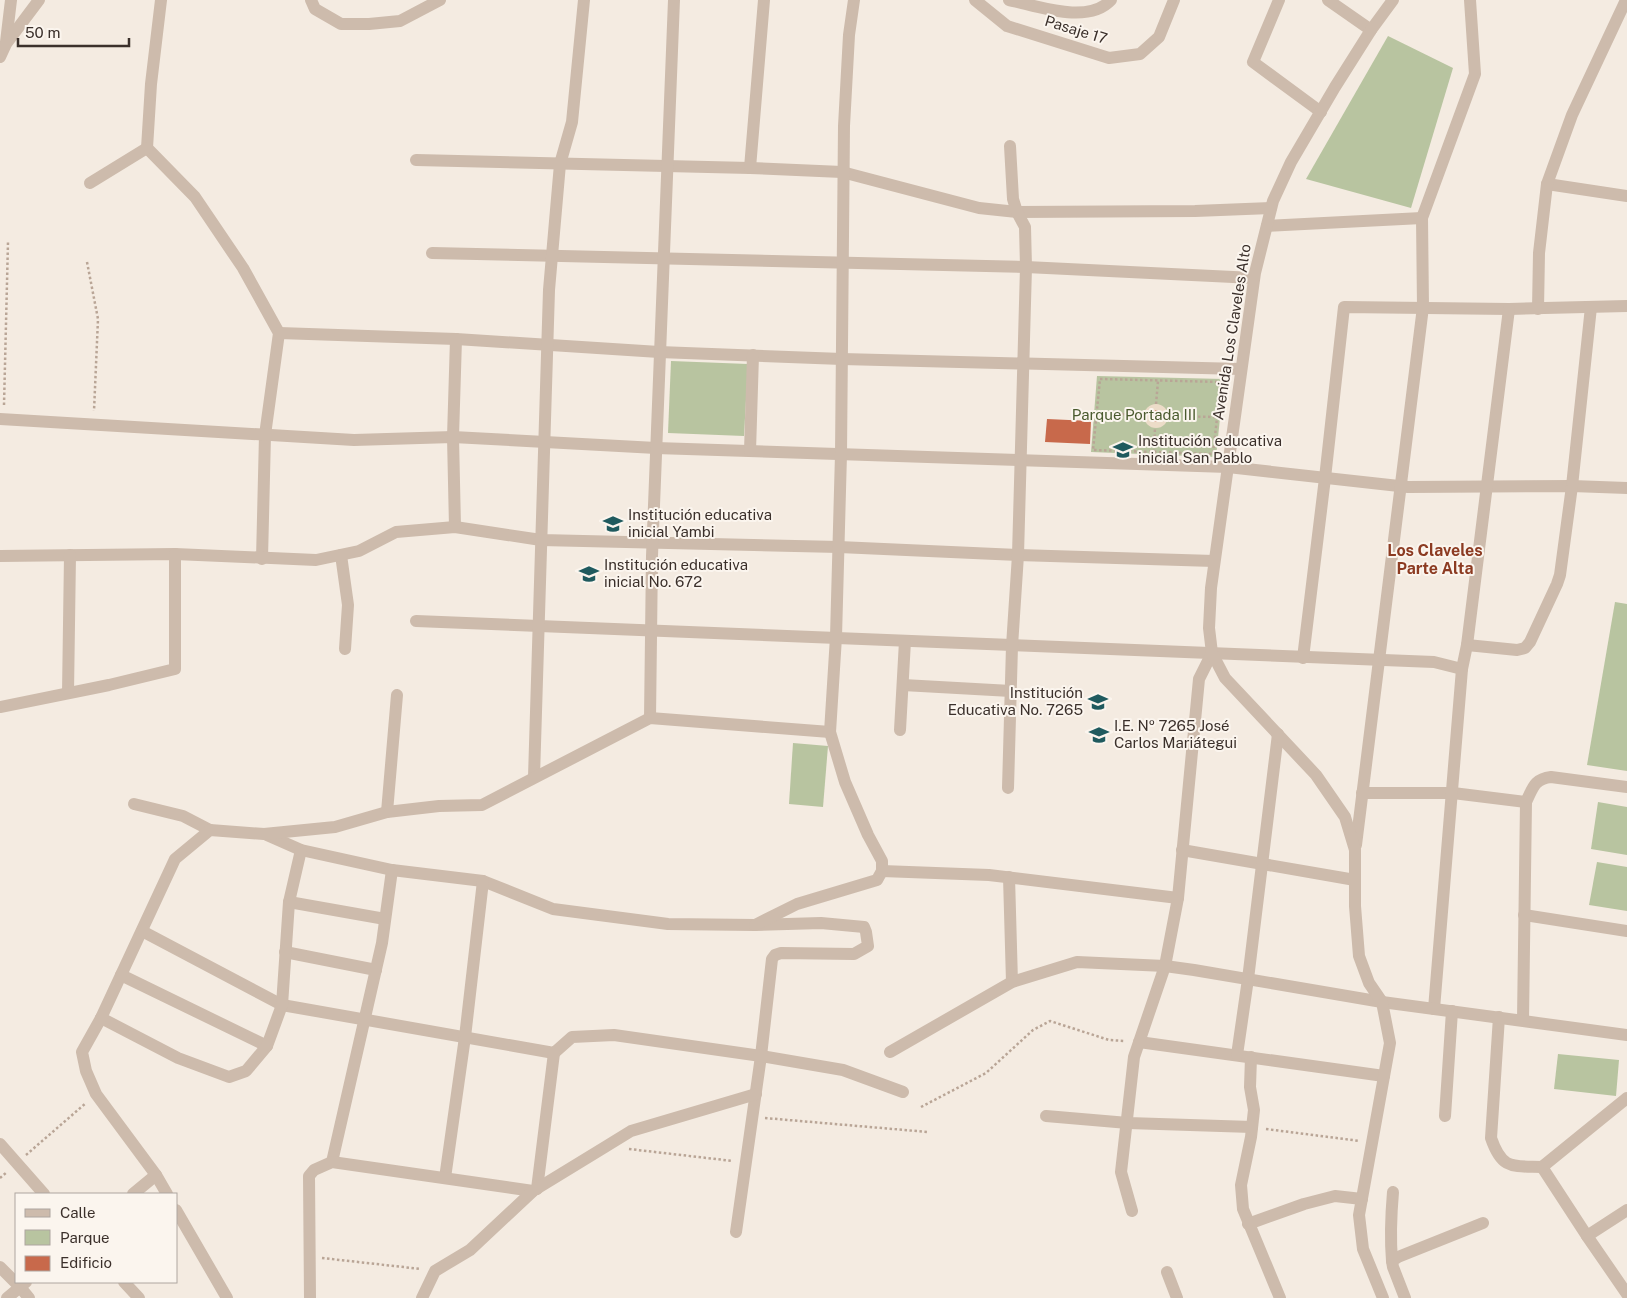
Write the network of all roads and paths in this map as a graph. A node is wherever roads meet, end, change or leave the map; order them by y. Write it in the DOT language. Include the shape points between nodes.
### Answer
graph roads {
  1 [pos="11,0"];
  2 [pos="38,0"];
  3 [pos="161,0"];
  4 [pos="311,0"];
  5 [pos="440,0"];
  6 [pos="584,0"];
  7 [pos="674,0"];
  8 [pos="764,0"];
  9 [pos="854,0"];
  10 [pos="975,0"];
  11 [pos="1009,0"];
  12 [pos="1111,0"];
  13 [pos="1174,0"];
  14 [pos="1279,0"];
  15 [pos="1328,0"];
  16 [pos="1393,0"];
  17 [pos="1470,0"];
  18 [pos="1626,0"];
  19 [pos="1371,30"];
  20 [pos="6,44"];
  21 [pos="0,57"];
  22 [pos="1321,112"];
  23 [pos="1010,146"];
  24 [pos="147,148"];
  25 [pos="416,160"];
  26 [pos="560,163"];
  27 [pos="667,166"];
  28 [pos="750,168"];
  29 [pos="844,173"];
  30 [pos="90,183"];
  31 [pos="1547,184"];
  32 [pos="1627,196"];
  33 [pos="1271,208"];
  34 [pos="1017,212"];
  35 [pos="1422,218"];
  36 [pos="1267,226"];
  37 [pos="8,242"];
  38 [pos="432,253"];
  39 [pos="552,256"];
  40 [pos="663,259"];
  41 [pos="87,262"];
  42 [pos="843,262"];
  43 [pos="1026,268"];
  44 [pos="1254,278"];
  45 [pos="1627,306"];
  46 [pos="1423,307"];
  47 [pos="1591,308"];
  48 [pos="1509,309"];
  49 [pos="1538,309"];
  50 [pos="279,333"];
  51 [pos="456,339"];
  52 [pos="548,346"];
  53 [pos="659,352"];
  54 [pos="753,355"];
  55 [pos="842,359"];
  56 [pos="1023,364"];
  57 [pos="1241,369"];
  58 [pos="1158,380"];
  59 [pos="1156,404"];
  60 [pos="1097,413"];
  61 [pos="1144,415"];
  62 [pos="1168,416"];
  63 [pos="1217,417"];
  64 [pos="2,419"];
  65 [pos="94,425"];
  66 [pos="1155,428"];
  67 [pos="266,435"];
  68 [pos="454,436"];
  69 [pos="544,442"];
  70 [pos="656,448"];
  71 [pos="750,451"];
  72 [pos="1154,452"];
  73 [pos="841,454"];
  74 [pos="1021,461"];
  75 [pos="1228,467"];
  76 [pos="1325,478"];
  77 [pos="1572,486"];
  78 [pos="1401,487"];
  79 [pos="1486,487"];
  80 [pos="1627,488"];
  81 [pos="455,527"];
  82 [pos="541,540"];
  83 [pos="652,542"];
  84 [pos="839,547"];
  85 [pos="175,554"];
  86 [pos="341,554"];
  87 [pos="70,555"];
  88 [pos="1018,555"];
  89 [pos="0,556"];
  90 [pos="262,559"];
  91 [pos="1214,561"];
  92 [pos="416,621"];
  93 [pos="538,627"];
  94 [pos="650,631"];
  95 [pos="836,638"];
  96 [pos="906,641"];
  97 [pos="1467,645"];
  98 [pos="1012,646"];
  99 [pos="345,648"];
  100 [pos="1212,653"];
  101 [pos="1303,658"];
  102 [pos="1379,660"];
  103 [pos="1462,669"];
  104 [pos="903,685"];
  105 [pos="1011,691"];
  106 [pos="68,694"];
  107 [pos="397,695"];
  108 [pos="0,707"];
  109 [pos="650,718"];
  110 [pos="900,730"];
  111 [pos="830,732"];
  112 [pos="1278,734"];
  113 [pos="534,777"];
  114 [pos="1627,787"];
  115 [pos="1008,788"];
  116 [pos="1362,793"];
  117 [pos="1453,793"];
  118 [pos="1526,802"];
  119 [pos="134,804"];
  120 [pos="387,812"];
  121 [pos="210,830"];
  122 [pos="264,834"];
  123 [pos="301,850"];
  124 [pos="1182,850"];
  125 [pos="1355,850"];
  126 [pos="1262,864"];
  127 [pos="392,870"];
  128 [pos="882,871"];
  129 [pos="1009,877"];
  130 [pos="1355,880"];
  131 [pos="483,881"];
  132 [pos="1178,898"];
  133 [pos="289,902"];
  134 [pos="1524,915"];
  135 [pos="386,919"];
  136 [pos="755,925"];
  137 [pos="142,931"];
  138 [pos="1627,931"];
  139 [pos="285,952"];
  140 [pos="1165,966"];
  141 [pos="376,970"];
  142 [pos="121,975"];
  143 [pos="1248,979"];
  144 [pos="1012,982"];
  145 [pos="1382,1002"];
  146 [pos="282,1005"];
  147 [pos="1434,1009"];
  148 [pos="1452,1011"];
  149 [pos="1499,1017"];
  150 [pos="100,1018"];
  151 [pos="1523,1020"];
  152 [pos="364,1021"];
  153 [pos="1627,1034"];
  154 [pos="465,1037"];
  155 [pos="1139,1042"];
  156 [pos="267,1046"];
  157 [pos="890,1052"];
  158 [pos="554,1053"];
  159 [pos="1237,1055"];
  160 [pos="761,1056"];
  161 [pos="1251,1057"];
  162 [pos="1384,1076"];
  163 [pos="903,1092"];
  164 [pos="96,1094"];
  165 [pos="756,1094"];
  166 [pos="1627,1098"];
  167 [pos="920,1107"];
  168 [pos="1046,1116"];
  169 [pos="1445,1116"];
  170 [pos="752,1117"];
  171 [pos="1128,1123"];
  172 [pos="1252,1127"];
  173 [pos="928,1132"];
  174 [pos="1372,1143"];
  175 [pos="0,1144"];
  176 [pos="605,1147"];
  177 [pos="332,1162"];
  178 [pos="746,1162"];
  179 [pos="17,1164"];
  180 [pos="1542,1167"];
  181 [pos="156,1175"];
  182 [pos="0,1178"];
  183 [pos="445,1178"];
  184 [pos="535,1190"];
  185 [pos="1393,1192"];
  186 [pos="43,1193"];
  187 [pos="134,1193"];
  188 [pos="166,1193"];
  189 [pos="1362,1199"];
  190 [pos="1132,1210"];
  191 [pos="1627,1210"];
  192 [pos="178,1213"];
  193 [pos="1482,1223"];
  194 [pos="1248,1224"];
  195 [pos="736,1232"];
  196 [pos="1587,1236"];
  197 [pos="311,1257"];
  198 [pos="1392,1261"];
  199 [pos="0,1267"];
  200 [pos="435,1271"];
  201 [pos="1166,1272"];
  202 [pos="15,1278"];
  203 [pos="125,1283"];
  204 [pos="24,1284"];
  205 [pos="1627,1294"];
  206 [pos="7,1298"];
  207 [pos="29,1298"];
  208 [pos="139,1298"];
  209 [pos="227,1298"];
  210 [pos="310,1298"];
  211 [pos="422,1298"];
  212 [pos="1177,1298"];
  213 [pos="1280,1298"];
  214 [pos="1383,1298"];
  215 [pos="1405,1298"];
  1 -- 20 [label="street"];
  2 -- 20 [label="street"];
  3 -- 24 [label="street"];
  4 -- 5 [label="street" via="315,9 341,24 400,21"];
  6 -- 26 [label="street" via="572,122"];
  7 -- 27 [label="street"];
  8 -- 28 [label="street"];
  9 -- 29 [label="street" via="844,116"];
  10 -- 13 [label="street, Pasaje 17" via="1008,26 1110,58 1140,54 1159,38"];
  11 -- 12 [label="street" via="1074,14 1104,8"];
  14 -- 22 [label="street" via="1253,62"];
  15 -- 19 [label="street"];
  16 -- 19 [label="street, Avenida Los Claveles Alto"];
  17 -- 35 [label="street" via="1475,74"];
  18 -- 31 [label="street" via="1572,116"];
  19 -- 22 [label="street, Avenida Los Claveles Alto"];
  20 -- 21 [label="street"];
  22 -- 33 [label="street, Avenida Los Claveles Alto" via="1291,162"];
  23 -- 34 [label="street" via="1013,199"];
  24 -- 30 [label="street"];
  24 -- 50 [label="street" via="195,197 243,268"];
  25 -- 26 [label="street"];
  26 -- 27 [label="street"];
  26 -- 39 [label="street"];
  27 -- 28 [label="street"];
  27 -- 40 [label="street"];
  28 -- 29 [label="street"];
  29 -- 34 [label="street" via="979,208"];
  29 -- 42 [label="street"];
  31 -- 32 [label="street"];
  31 -- 49 [label="street" via="1539,253"];
  33 -- 34 [label="street"];
  33 -- 36 [label="street, Avenida Los Claveles Alto"];
  34 -- 43 [label="street" via="1025,228"];
  35 -- 36 [label="street"];
  35 -- 46 [label="street"];
  36 -- 44 [label="street, Avenida Los Claveles Alto"];
  37 -- 64 [label="path"];
  38 -- 39 [label="street"];
  39 -- 40 [label="street"];
  39 -- 52 [label="street"];
  40 -- 42 [label="street"];
  40 -- 53 [label="street"];
  41 -- 65 [label="path" via="98,319"];
  42 -- 43 [label="street"];
  42 -- 55 [label="street"];
  43 -- 44 [label="street"];
  43 -- 56 [label="street"];
  44 -- 57 [label="street, Avenida Los Claveles Alto"];
  45 -- 47 [label="street"];
  46 -- 48 [label="street"];
  46 -- 76 [label="street" via="1344,308"];
  46 -- 78 [label="street"];
  47 -- 49 [label="street"];
  47 -- 77 [label="street"];
  48 -- 49 [label="street"];
  48 -- 79 [label="street"];
  50 -- 51 [label="street"];
  50 -- 67 [label="street"];
  51 -- 52 [label="street"];
  51 -- 68 [label="street"];
  52 -- 53 [label="street"];
  52 -- 69 [label="street"];
  53 -- 54 [label="street"];
  53 -- 70 [label="street"];
  54 -- 55 [label="street"];
  54 -- 71 [label="street"];
  55 -- 56 [label="street"];
  55 -- 73 [label="street"];
  56 -- 57 [label="street"];
  56 -- 74 [label="street"];
  57 -- 75 [label="street, Avenida Los Claveles Alto"];
  58 -- 59 [label="path"];
  58 -- 60 [label="path" via="1100,378"];
  58 -- 63 [label="path" via="1221,382"];
  60 -- 61 [label="path"];
  60 -- 72 [label="path" via="1094,450"];
  62 -- 63 [label="path"];
  63 -- 72 [label="path" via="1213,454"];
  64 -- 65 [label="street"];
  65 -- 67 [label="street"];
  66 -- 72 [label="path"];
  67 -- 68 [label="street" via="354,440"];
  67 -- 90 [label="street"];
  68 -- 69 [label="street"];
  68 -- 81 [label="street"];
  69 -- 70 [label="street"];
  69 -- 82 [label="street"];
  70 -- 71 [label="street"];
  70 -- 83 [label="street"];
  71 -- 73 [label="street"];
  73 -- 74 [label="street"];
  73 -- 84 [label="street"];
  74 -- 75 [label="street"];
  74 -- 88 [label="street"];
  75 -- 76 [label="street"];
  75 -- 91 [label="street, Avenida Los Claveles Alto"];
  76 -- 78 [label="street"];
  76 -- 101 [label="street"];
  77 -- 79 [label="street"];
  77 -- 80 [label="street"];
  77 -- 97 [label="street" via="1560,575 1530,642 1517,650"];
  78 -- 79 [label="street"];
  78 -- 102 [label="street"];
  79 -- 97 [label="street"];
  81 -- 82 [label="street"];
  81 -- 86 [label="street" via="396,532 359,551"];
  82 -- 83 [label="street"];
  82 -- 93 [label="street"];
  83 -- 84 [label="street"];
  83 -- 94 [label="street"];
  84 -- 88 [label="street"];
  84 -- 95 [label="street"];
  85 -- 87 [label="street"];
  85 -- 90 [label="street"];
  85 -- 106 [label="street" via="175,669"];
  86 -- 90 [label="street" via="316,560"];
  86 -- 99 [label="street" via="348,605"];
  87 -- 89 [label="street"];
  87 -- 106 [label="street"];
  88 -- 91 [label="street"];
  88 -- 98 [label="street"];
  91 -- 100 [label="street, Avenida Los Claveles Alto" via="1209,628"];
  92 -- 93 [label="street"];
  93 -- 94 [label="street"];
  93 -- 113 [label="street"];
  94 -- 95 [label="street"];
  94 -- 109 [label="street"];
  95 -- 96 [label="street"];
  95 -- 111 [label="street"];
  96 -- 98 [label="street"];
  96 -- 104 [label="street"];
  97 -- 103 [label="street"];
  98 -- 100 [label="street"];
  98 -- 105 [label="street"];
  100 -- 101 [label="street"];
  100 -- 112 [label="street, Avenida Los Claveles Alto" via="1225,678"];
  100 -- 124 [label="street" via="1199,679"];
  101 -- 102 [label="street"];
  102 -- 103 [label="street" via="1434,662"];
  102 -- 116 [label="street"];
  103 -- 117 [label="street"];
  104 -- 105 [label="street"];
  104 -- 110 [label="street"];
  105 -- 115 [label="street"];
  106 -- 108 [label="street"];
  107 -- 120 [label="street"];
  109 -- 111 [label="street"];
  109 -- 113 [label="street"];
  111 -- 128 [label="street" via="845,782 882,861"];
  112 -- 125 [label="street, Avenida Los Claveles Alto" via="1316,775 1345,817"];
  112 -- 126 [label="street"];
  113 -- 120 [label="street" via="482,804"];
  114 -- 118 [label="street" via="1542,778 1535,783"];
  116 -- 117 [label="street"];
  116 -- 125 [label="street"];
  117 -- 118 [label="street"];
  117 -- 147 [label="street"];
  118 -- 134 [label="street"];
  119 -- 121 [label="street" via="183,816"];
  120 -- 122 [label="street" via="335,828"];
  121 -- 122 [label="street"];
  121 -- 137 [label="street" via="175,859"];
  122 -- 123 [label="street"];
  123 -- 127 [label="street"];
  123 -- 133 [label="street"];
  124 -- 126 [label="street"];
  124 -- 132 [label="street"];
  125 -- 130 [label="street, Avenida Los Claveles Alto"];
  126 -- 130 [label="street"];
  126 -- 143 [label="street"];
  127 -- 131 [label="street"];
  127 -- 135 [label="street"];
  128 -- 129 [label="street"];
  128 -- 136 [label="street" via="877,880 797,904"];
  129 -- 132 [label="street"];
  129 -- 144 [label="street"];
  130 -- 145 [label="street, Avenida Los Claveles Alto" via="1359,956 1369,984"];
  131 -- 136 [label="street" via="552,909 668,924"];
  131 -- 154 [label="street"];
  132 -- 140 [label="street"];
  133 -- 135 [label="street"];
  133 -- 139 [label="street"];
  134 -- 138 [label="street"];
  134 -- 151 [label="street"];
  135 -- 141 [label="street"];
  136 -- 160 [label="street" via="821,923 864,927 868,946 854,954 775,955"];
  137 -- 142 [label="street"];
  137 -- 146 [label="street"];
  139 -- 141 [label="street"];
  139 -- 146 [label="street"];
  140 -- 143 [label="street"];
  140 -- 144 [label="street" via="1077,962"];
  140 -- 155 [label="street"];
  141 -- 152 [label="street"];
  142 -- 150 [label="street"];
  142 -- 156 [label="street"];
  143 -- 145 [label="street"];
  143 -- 159 [label="street"];
  144 -- 157 [label="street"];
  145 -- 147 [label="street"];
  145 -- 162 [label="street, Avenida Los Claveles Alto" via="1390,1043"];
  146 -- 152 [label="street"];
  146 -- 156 [label="street"];
  147 -- 148 [label="street"];
  148 -- 149 [label="street"];
  148 -- 169 [label="street"];
  149 -- 151 [label="street"];
  149 -- 180 [label="street" via="1491,1138 1495,1151 1504,1162 1515,1166"];
  150 -- 156 [label="street" via="178,1058 229,1076 246,1071"];
  150 -- 164 [label="street" via="82,1052"];
  151 -- 153 [label="street"];
  152 -- 154 [label="street"];
  152 -- 177 [label="street"];
  154 -- 158 [label="street"];
  154 -- 183 [label="street"];
  155 -- 159 [label="street"];
  155 -- 167 [label="path" via="1108,1040 1050,1021 1034,1030 986,1073"];
  155 -- 171 [label="street" via="1134,1056"];
  158 -- 160 [label="street" via="572,1036 614,1035"];
  158 -- 184 [label="street"];
  159 -- 161 [label="street"];
  160 -- 163 [label="street" via="843,1070"];
  160 -- 165 [label="street"];
  161 -- 162 [label="street"];
  161 -- 172 [label="street"];
  162 -- 174 [label="street, Avenida Los Claveles Alto"];
  164 -- 179 [label="path"];
  164 -- 181 [label="street"];
  165 -- 170 [label="street"];
  165 -- 176 [label="street" via="630,1131"];
  166 -- 180 [label="street"];
  168 -- 171 [label="street"];
  170 -- 173 [label="path"];
  170 -- 178 [label="street"];
  171 -- 172 [label="street"];
  171 -- 190 [label="street" via="1121,1172"];
  172 -- 174 [label="path"];
  172 -- 194 [label="street" via="1241,1185"];
  174 -- 189 [label="street, Avenida Los Claveles Alto"];
  175 -- 179 [label="street"];
  176 -- 178 [label="path"];
  176 -- 184 [label="street"];
  177 -- 183 [label="street"];
  177 -- 197 [label="street" via="314,1170 309,1176"];
  178 -- 195 [label="street"];
  179 -- 182 [label="path"];
  179 -- 186 [label="street"];
  180 -- 196 [label="street"];
  181 -- 187 [label="street"];
  181 -- 188 [label="street"];
  183 -- 184 [label="street"];
  184 -- 200 [label="street" via="470,1250"];
  185 -- 198 [label="street"];
  189 -- 194 [label="street" via="1335,1196"];
  189 -- 214 [label="street, Avenida Los Claveles Alto" via="1359,1215 1363,1249"];
  191 -- 196 [label="street"];
  192 -- 209 [label="street"];
  193 -- 198 [label="street"];
  194 -- 213 [label="street"];
  196 -- 205 [label="street"];
  197 -- 200 [label="path"];
  197 -- 210 [label="street"];
  198 -- 215 [label="street"];
  199 -- 202 [label="street"];
  200 -- 211 [label="street"];
  201 -- 212 [label="street"];
  203 -- 208 [label="street"];
  204 -- 206 [label="street"];
  204 -- 207 [label="street"];
}
